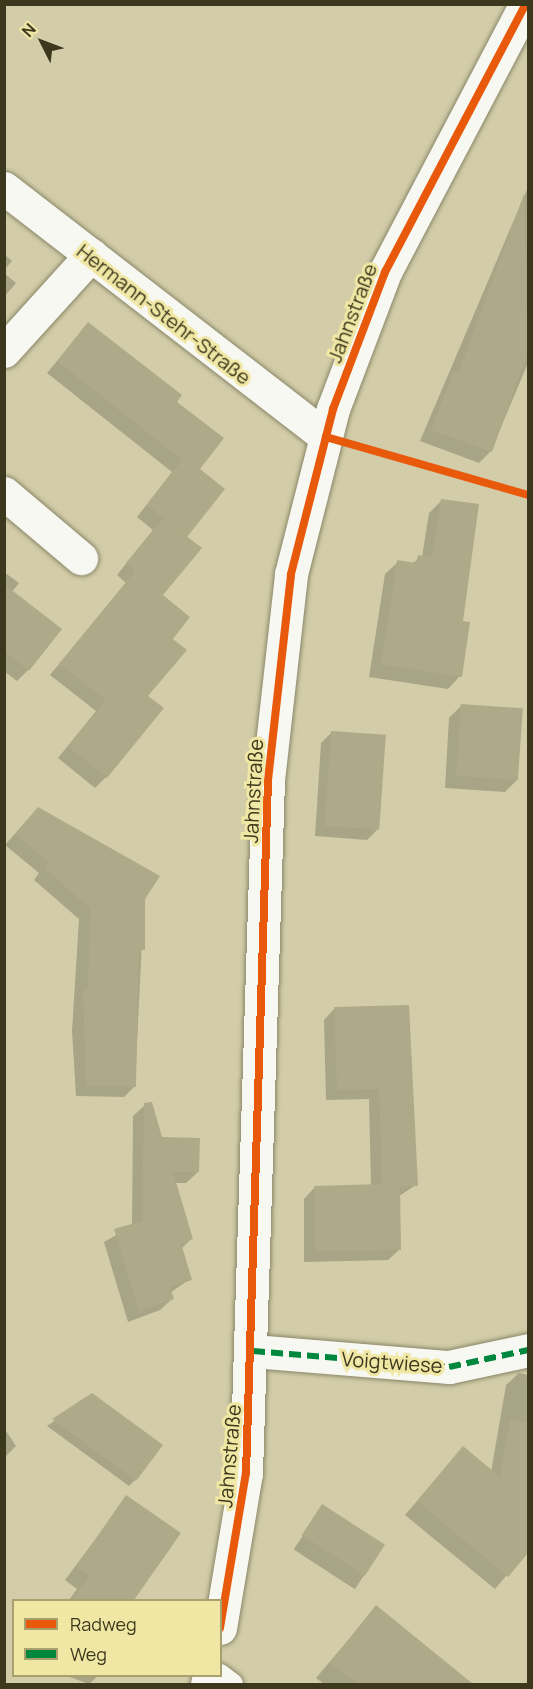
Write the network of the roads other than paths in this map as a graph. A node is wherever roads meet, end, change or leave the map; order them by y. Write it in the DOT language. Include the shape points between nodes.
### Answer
graph roads {
  1 [pos="526,4"];
  2 [pos="4,188"];
  3 [pos="91,255"];
  4 [pos="4,351"];
  5 [pos="326,437"];
  6 [pos="4,493"];
  7 [pos="81,558"];
  8 [pos="528,1350"];
  9 [pos="253,1351"];
  10 [pos="222,1616"];
  1 -- 5 [label="main road, Jahnstraße" via="385,272"];
  2 -- 3 [label="main road, Hermann-Stehr-Straße"];
  3 -- 4 [label="main road"];
  3 -- 5 [label="main road, Hermann-Stehr-Straße"];
  5 -- 9 [label="main road, Jahnstraße" via="291,574 269,768"];
  6 -- 7 [label="main road"];
  8 -- 9 [label="main road, Voigtwiese" via="449,1367"];
  9 -- 10 [label="main road, Jahnstraße" via="246,1473"];
}
